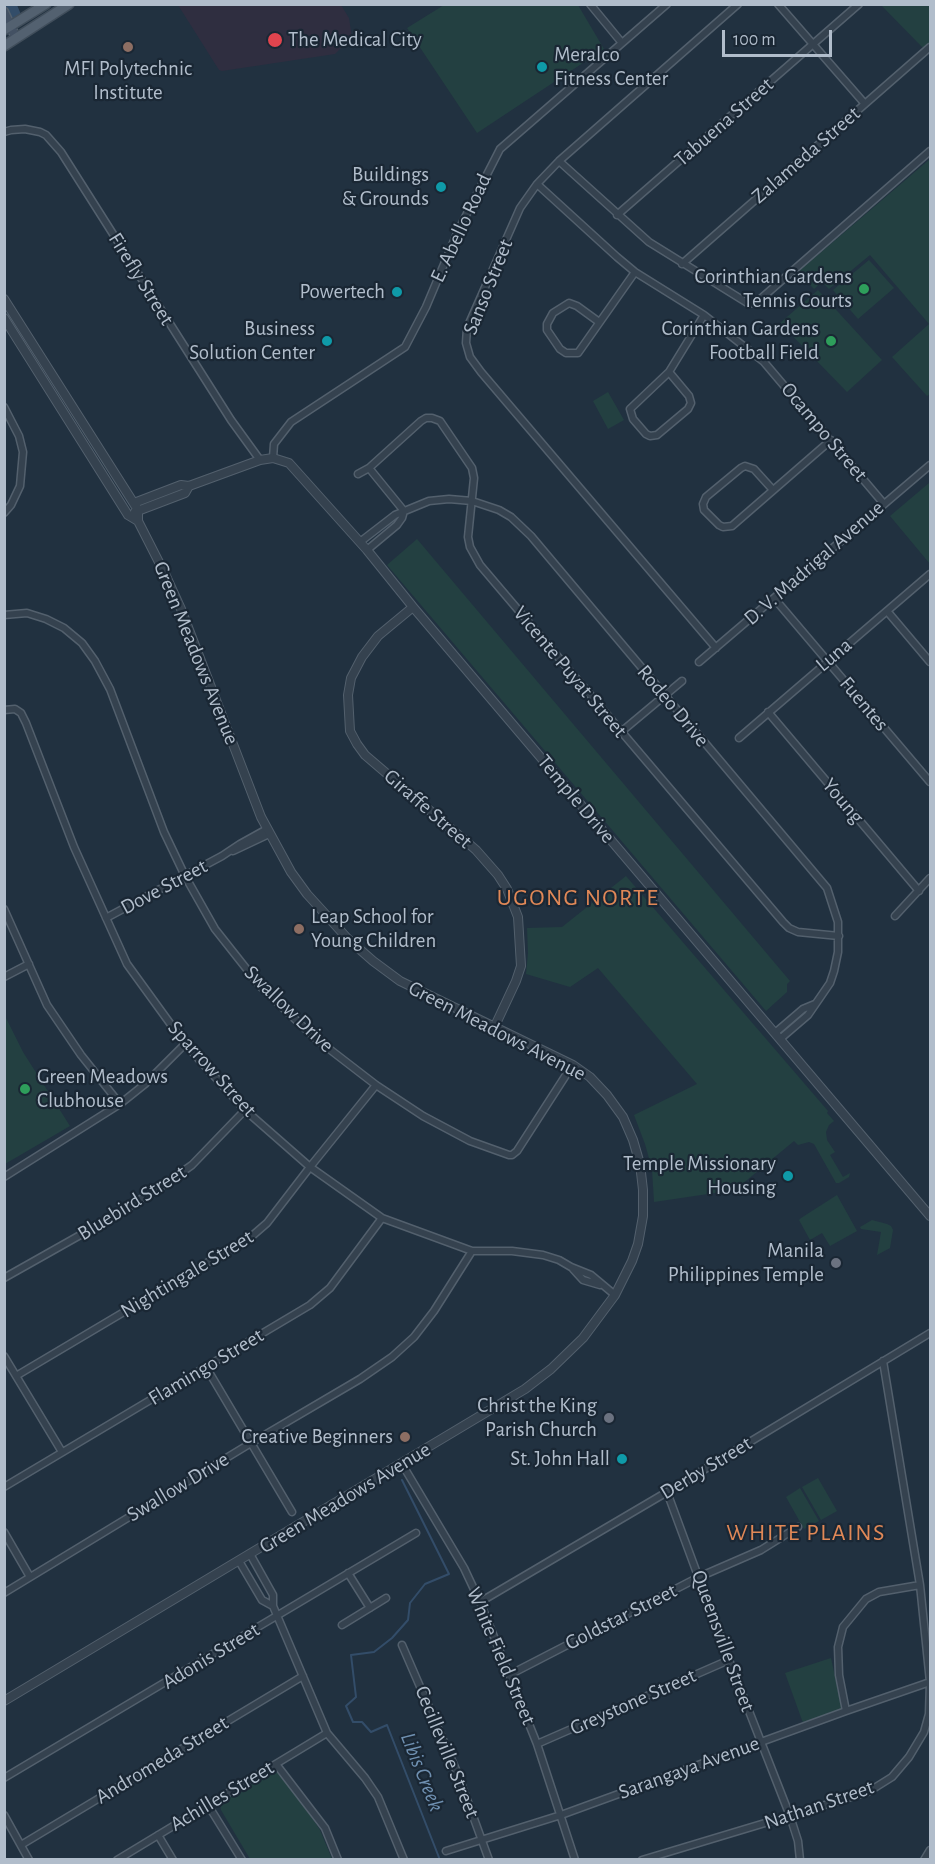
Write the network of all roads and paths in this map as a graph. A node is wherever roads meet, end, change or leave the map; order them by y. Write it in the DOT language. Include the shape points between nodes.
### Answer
graph roads {
  1 [pos="46,4"];
  2 [pos="69,4"];
  3 [pos="590,4"];
  4 [pos="667,4"];
  5 [pos="738,4"];
  6 [pos="778,4"];
  7 [pos="859,4"];
  8 [pos="4,12"];
  9 [pos="6,29"];
  10 [pos="10,42"];
  11 [pos="622,43"];
  12 [pos="814,44"];
  13 [pos="930,47"];
  14 [pos="865,104"];
  15 [pos="4,132"];
  16 [pos="930,151"];
  17 [pos="559,161"];
  18 [pos="537,184"];
  19 [pos="617,215"];
  20 [pos="682,264"];
  21 [pos="635,272"];
  22 [pos="4,299"];
  23 [pos="704,315"];
  24 [pos="4,318"];
  25 [pos="600,322"];
  26 [pos="40,355"];
  27 [pos="31,361"];
  28 [pos="669,372"];
  29 [pos="57,382"];
  30 [pos="48,387"];
  31 [pos="4,407"];
  32 [pos="831,440"];
  33 [pos="98,447"];
  34 [pos="89,453"];
  35 [pos="273,458"];
  36 [pos="260,460"];
  37 [pos="930,465"];
  38 [pos="369,468"];
  39 [pos="358,474"];
  40 [pos="773,490"];
  41 [pos="472,501"];
  42 [pos="884,504"];
  43 [pos="136,506"];
  44 [pos="404,511"];
  45 [pos="4,513"];
  46 [pos="128,515"];
  47 [pos="138,521"];
  48 [pos="360,542"];
  49 [pos="367,550"];
  50 [pos="930,574"];
  51 [pos="774,598"];
  52 [pos="413,607"];
  53 [pos="887,611"];
  54 [pos="4,615"];
  55 [pos="716,648"];
  56 [pos="827,661"];
  57 [pos="699,662"];
  58 [pos="930,662"];
  59 [pos="682,681"];
  60 [pos="664,695"];
  61 [pos="4,710"];
  62 [pos="768,712"];
  63 [pos="621,732"];
  64 [pos="739,738"];
  65 [pos="930,782"];
  66 [pos="268,832"];
  67 [pos="185,876"];
  68 [pos="930,878"];
  69 [pos="919,891"];
  70 [pos="4,909"];
  71 [pos="895,916"];
  72 [pos="106,918"];
  73 [pos="839,936"];
  74 [pos="29,964"];
  75 [pos="4,977"];
  76 [pos="494,1028"];
  77 [pos="778,1036"];
  78 [pos="185,1044"];
  79 [pos="567,1075"];
  80 [pos="376,1085"];
  81 [pos="120,1104"];
  82 [pos="245,1110"];
  83 [pos="310,1167"];
  84 [pos="4,1177"];
  85 [pos="930,1216"];
  86 [pos="382,1218"];
  87 [pos="472,1251"];
  88 [pos="4,1278"];
  89 [pos="615,1295"];
  90 [pos="930,1333"];
  91 [pos="4,1356"];
  92 [pos="883,1361"];
  93 [pos="206,1367"];
  94 [pos="16,1376"];
  95 [pos="251,1443"];
  96 [pos="62,1452"];
  97 [pos="402,1464"];
  98 [pos="4,1486"];
  99 [pos="667,1492"];
  100 [pos="292,1512"];
  101 [pos="798,1527"];
  102 [pos="4,1532"];
  103 [pos="416,1533"];
  104 [pos="250,1554"];
  105 [pos="239,1561"];
  106 [pos="348,1573"];
  107 [pos="699,1577"];
  108 [pos="30,1578"];
  109 [pos="920,1585"];
  110 [pos="4,1593"];
  111 [pos="386,1598"];
  112 [pos="480,1602"];
  113 [pos="273,1606"];
  114 [pos="370,1608"];
  115 [pos="278,1616"];
  116 [pos="342,1625"];
  117 [pos="402,1645"];
  118 [pos="729,1660"];
  119 [pos="509,1675"];
  120 [pos="303,1676"];
  121 [pos="930,1682"];
  122 [pos="4,1701"];
  123 [pos="846,1711"];
  124 [pos="327,1733"];
  125 [pos="760,1742"];
  126 [pos="537,1744"];
  127 [pos="276,1764"];
  128 [pos="4,1778"];
  129 [pos="208,1805"];
  130 [pos="4,1815"];
  131 [pos="561,1815"];
  132 [pos="790,1816"];
  133 [pos="158,1835"];
  134 [pos="482,1840"];
  135 [pos="21,1845"];
  136 [pos="446,1851"];
  137 [pos="930,1851"];
  138 [pos="30,1860"];
  139 [pos="117,1860"];
  140 [pos="172,1860"];
  141 [pos="242,1860"];
  142 [pos="338,1860"];
  143 [pos="404,1860"];
  144 [pos="489,1860"];
  145 [pos="576,1860"];
  146 [pos="642,1860"];
  147 [pos="800,1860"];
  148 [pos="924,1860"];
  1 -- 9 [label="main road"];
  2 -- 10 [label="main road"];
  3 -- 11 [label="street"];
  4 -- 11 [label="street, E. Abello Road"];
  5 -- 17 [label="street, Sanso Street"];
  6 -- 12 [label="street"];
  7 -- 12 [label="street, Tabuena Street"];
  8 -- 9 [label="main road"];
  9 -- 10 [label="main road"];
  11 -- 35 [label="street, E. Abello Road" via="499,151 405,347 291,422 274,444"];
  12 -- 14 [label="street"];
  12 -- 19 [label="street, Tabuena Street"];
  13 -- 14 [label="street, Zalameda Street"];
  14 -- 20 [label="street, Zalameda Street"];
  15 -- 36 [label="street, Firefly Street" via="40,132 61,152"];
  16 -- 20 [label="street" via="757,302 749,304"];
  17 -- 18 [label="street, Sanso Street"];
  17 -- 19 [label="street"];
  18 -- 21 [label="street, Ocampo Street"];
  18 -- 55 [label="street, Sanso Street" via="520,208 467,328 470,357"];
  19 -- 20 [label="street" via="649,243"];
  21 -- 23 [label="street, Ocampo Street"];
  21 -- 25 [label="street"];
  22 -- 26 [label="street"];
  23 -- 28 [label="street"];
  23 -- 32 [label="street, Ocampo Street" via="764,362"];
  24 -- 27 [label="street"];
  25 -- 25 [label="street" via="580,351 573,354 560,349 547,324 553,313 569,303"];
  26 -- 27 [label="street"];
  26 -- 29 [label="street"];
  27 -- 30 [label="street"];
  28 -- 28 [label="street" via="630,409 633,419 650,436 657,435 691,403"];
  29 -- 30 [label="street"];
  29 -- 33 [label="street"];
  30 -- 34 [label="street"];
  31 -- 45 [label="street" via="23,452 20,486"];
  32 -- 40 [label="street"];
  32 -- 42 [label="street, Ocampo Street"];
  33 -- 34 [label="street"];
  33 -- 43 [label="street"];
  34 -- 46 [label="street"];
  35 -- 36 [label="street"];
  35 -- 48 [label="street, Temple Drive" via="289,463"];
  36 -- 43 [label="street" via="189,486 181,485"];
  37 -- 42 [label="street, D. V. Madrigal Avenue"];
  38 -- 39 [label="street, Vicente Puyat Street"];
  38 -- 41 [label="street, Vicente Puyat Street" via="421,421 432,418 440,421 472,468"];
  38 -- 44 [label="street"];
  40 -- 40 [label="street" via="728,528 704,510 706,497 745,466 754,469"];
  41 -- 44 [label="street, Rodeo Drive" via="429,501"];
  41 -- 60 [label="street, Rodeo Drive" via="499,510 522,526"];
  41 -- 63 [label="street, Vicente Puyat Street" via="468,537 480,566"];
  42 -- 51 [label="street, D. V. Madrigal Avenue"];
  43 -- 46 [label="street"];
  43 -- 47 [label="street, Green Meadows Avenue"];
  44 -- 48 [label="street, Rodeo Drive"];
  44 -- 49 [label="street" via="397,525"];
  46 -- 47 [label="street"];
  47 -- 66 [label="street, Green Meadows Avenue" via="181,609"];
  48 -- 49 [label="street, Temple Drive"];
  49 -- 52 [label="street, Temple Drive"];
  50 -- 53 [label="street, Luna"];
  51 -- 55 [label="street, D. V. Madrigal Avenue"];
  51 -- 56 [label="street, Fuentes"];
  52 -- 76 [label="street, Giraffe Street" via="378,636 351,678 350,730 365,755 485,859 509,894 518,917 521,966"];
  52 -- 77 [label="street, Temple Drive"];
  53 -- 56 [label="street, Luna"];
  53 -- 58 [label="street"];
  54 -- 67 [label="street, Swallow Drive" via="27,614 64,628 95,661 110,689 164,832"];
  55 -- 57 [label="street, D. V. Madrigal Avenue"];
  56 -- 62 [label="street, Luna"];
  56 -- 65 [label="street, Fuentes"];
  59 -- 60 [label="street"];
  60 -- 63 [label="street"];
  60 -- 73 [label="street, Rodeo Drive" via="820,878 832,898"];
  61 -- 72 [label="street, Sparrow Street" via="21,713 26,723"];
  62 -- 64 [label="street, Luna"];
  62 -- 69 [label="street, Young"];
  63 -- 73 [label="street, Vicente Puyat Street" via="783,922 798,932"];
  66 -- 67 [label="street, Dove Street"];
  66 -- 76 [label="street, Green Meadows Avenue" via="307,894 373,961 400,981"];
  67 -- 72 [label="street, Dove Street"];
  67 -- 80 [label="street, Swallow Drive" via="215,929 260,986 315,1038"];
  68 -- 69 [label="street"];
  69 -- 71 [label="street"];
  70 -- 74 [label="street"];
  72 -- 78 [label="street, Sparrow Street" via="127,964"];
  73 -- 77 [label="street, Rodeo Drive" via="830,983 816,1004"];
  74 -- 75 [label="street"];
  74 -- 81 [label="street" via="47,1005"];
  76 -- 89 [label="street, Green Meadows Avenue" via="590,1077 618,1110 633,1140 640,1164 643,1216 632,1261"];
  77 -- 85 [label="street, Temple Drive"];
  78 -- 81 [label="street"];
  78 -- 82 [label="street, Sparrow Street"];
  79 -- 80 [label="street, Swallow Drive" via="512,1155 470,1141"];
  80 -- 83 [label="street, Nightingale Street"];
  81 -- 84 [label="street"];
  82 -- 83 [label="street, Sparrow Street"];
  82 -- 88 [label="street, Bluebird Street" via="192,1165 168,1182"];
  83 -- 86 [label="street, Sparrow Street"];
  83 -- 94 [label="street, Nightingale Street" via="267,1223 252,1236"];
  86 -- 87 [label="street, Sparrow Street"];
  86 -- 93 [label="street, Flamingo Street" via="330,1288 310,1305"];
  87 -- 89 [label="street, Sparrow Street" via="543,1255 559,1260 583,1280 603,1286"];
  87 -- 95 [label="street, Swallow Drive" via="434,1311 392,1357"];
  89 -- 97 [label="street, Green Meadows Avenue" via="582,1338 525,1389"];
  90 -- 92 [label="street, Derby Street"];
  91 -- 94 [label="street"];
  92 -- 99 [label="street, Derby Street"];
  92 -- 109 [label="street, Nathan Street"];
  93 -- 95 [label="street"];
  93 -- 96 [label="street, Flamingo Street"];
  94 -- 96 [label="street"];
  95 -- 100 [label="street"];
  95 -- 108 [label="street, Swallow Drive"];
  96 -- 98 [label="street, Flamingo Street"];
  97 -- 104 [label="street, Green Meadows Avenue"];
  97 -- 112 [label="street, White Field Street"];
  99 -- 107 [label="street, Queensville Street"];
  99 -- 112 [label="street, Derby Street"];
  101 -- 107 [label="street, Goldstar Street" via="761,1550"];
  102 -- 108 [label="street"];
  103 -- 106 [label="street, Adonis Street"];
  104 -- 105 [label="street, Green Meadows Avenue"];
  104 -- 113 [label="street" via="273,1595"];
  105 -- 113 [label="street" via="262,1600"];
  105 -- 122 [label="street, Green Meadows Avenue"];
  106 -- 114 [label="street"];
  106 -- 115 [label="street, Adonis Street"];
  107 -- 118 [label="street, Queensville Street"];
  107 -- 119 [label="street, Goldstar Street"];
  108 -- 110 [label="street, Swallow Drive"];
  109 -- 121 [label="street, Nathan Street"];
  109 -- 123 [label="street" via="879,1592 866,1599 843,1627 838,1656"];
  111 -- 114 [label="street"];
  112 -- 119 [label="street, White Field Street"];
  113 -- 115 [label="street"];
  114 -- 116 [label="street"];
  115 -- 120 [label="street"];
  115 -- 128 [label="street, Adonis Street"];
  117 -- 134 [label="street, Cecilleville Street"];
  118 -- 125 [label="street, Queensville Street"];
  118 -- 126 [label="street, Greystone Street"];
  119 -- 126 [label="street, White Field Street"];
  120 -- 124 [label="street"];
  120 -- 135 [label="street, Andromeda Street"];
  121 -- 123 [label="street, Sarangaya Avenue"];
  121 -- 132 [label="street, Nathan Street" via="924,1732 891,1777 868,1792"];
  123 -- 125 [label="street, Sarangaya Avenue"];
  124 -- 127 [label="street, Achilles Street"];
  124 -- 143 [label="street" via="378,1797"];
  125 -- 131 [label="street, Sarangaya Avenue"];
  125 -- 132 [label="street, Queensville Street"];
  126 -- 131 [label="street, White Field Street"];
  127 -- 129 [label="street, Achilles Street"];
  127 -- 142 [label="street" via="325,1828"];
  129 -- 133 [label="street, Achilles Street"];
  129 -- 141 [label="street"];
  130 -- 135 [label="street"];
  131 -- 134 [label="street, Sarangaya Avenue"];
  131 -- 145 [label="street, White Field Street"];
  132 -- 146 [label="street, Nathan Street"];
  132 -- 147 [label="street, Queensville Street"];
  133 -- 139 [label="street, Achilles Street"];
  133 -- 140 [label="street"];
  134 -- 136 [label="street, Sarangaya Avenue"];
  134 -- 144 [label="street, Cecilleville Street"];
  135 -- 138 [label="street"];
  137 -- 148 [label="street"];
}
